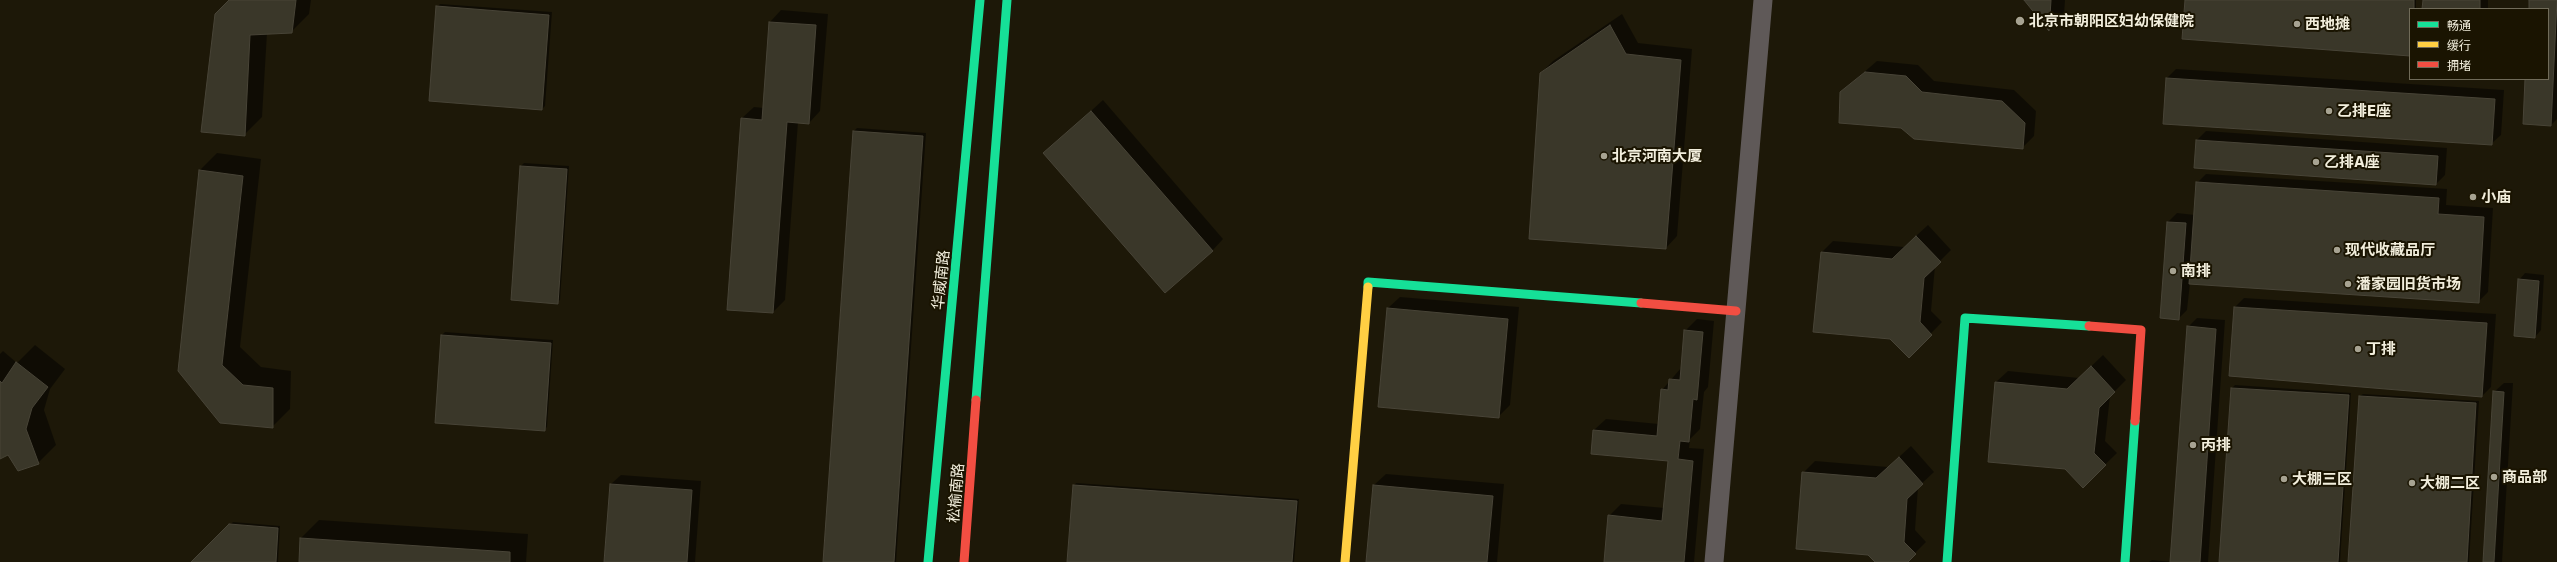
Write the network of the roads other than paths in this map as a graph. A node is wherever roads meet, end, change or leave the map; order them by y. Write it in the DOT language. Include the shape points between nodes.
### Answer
graph roads {
  1 [pos="980,0"];
  2 [pos="1007,0"];
  3 [pos="1763,0"];
  4 [pos="1736,311"];
  5 [pos="928,562"];
  6 [pos="964,562"];
  7 [pos="1345,562"];
  8 [pos="1714,562"];
  9 [pos="1947,562"];
  10 [pos="2125,562"];
  1 -- 5 [label="street, 华威南路"];
  2 -- 6 [label="street, 松榆南路"];
  3 -- 4 [label="street"];
  4 -- 7 [label="street" via="1368,282"];
  4 -- 8 [label="street"];
  9 -- 10 [label="street" via="1965,318 2141,330"];
}
